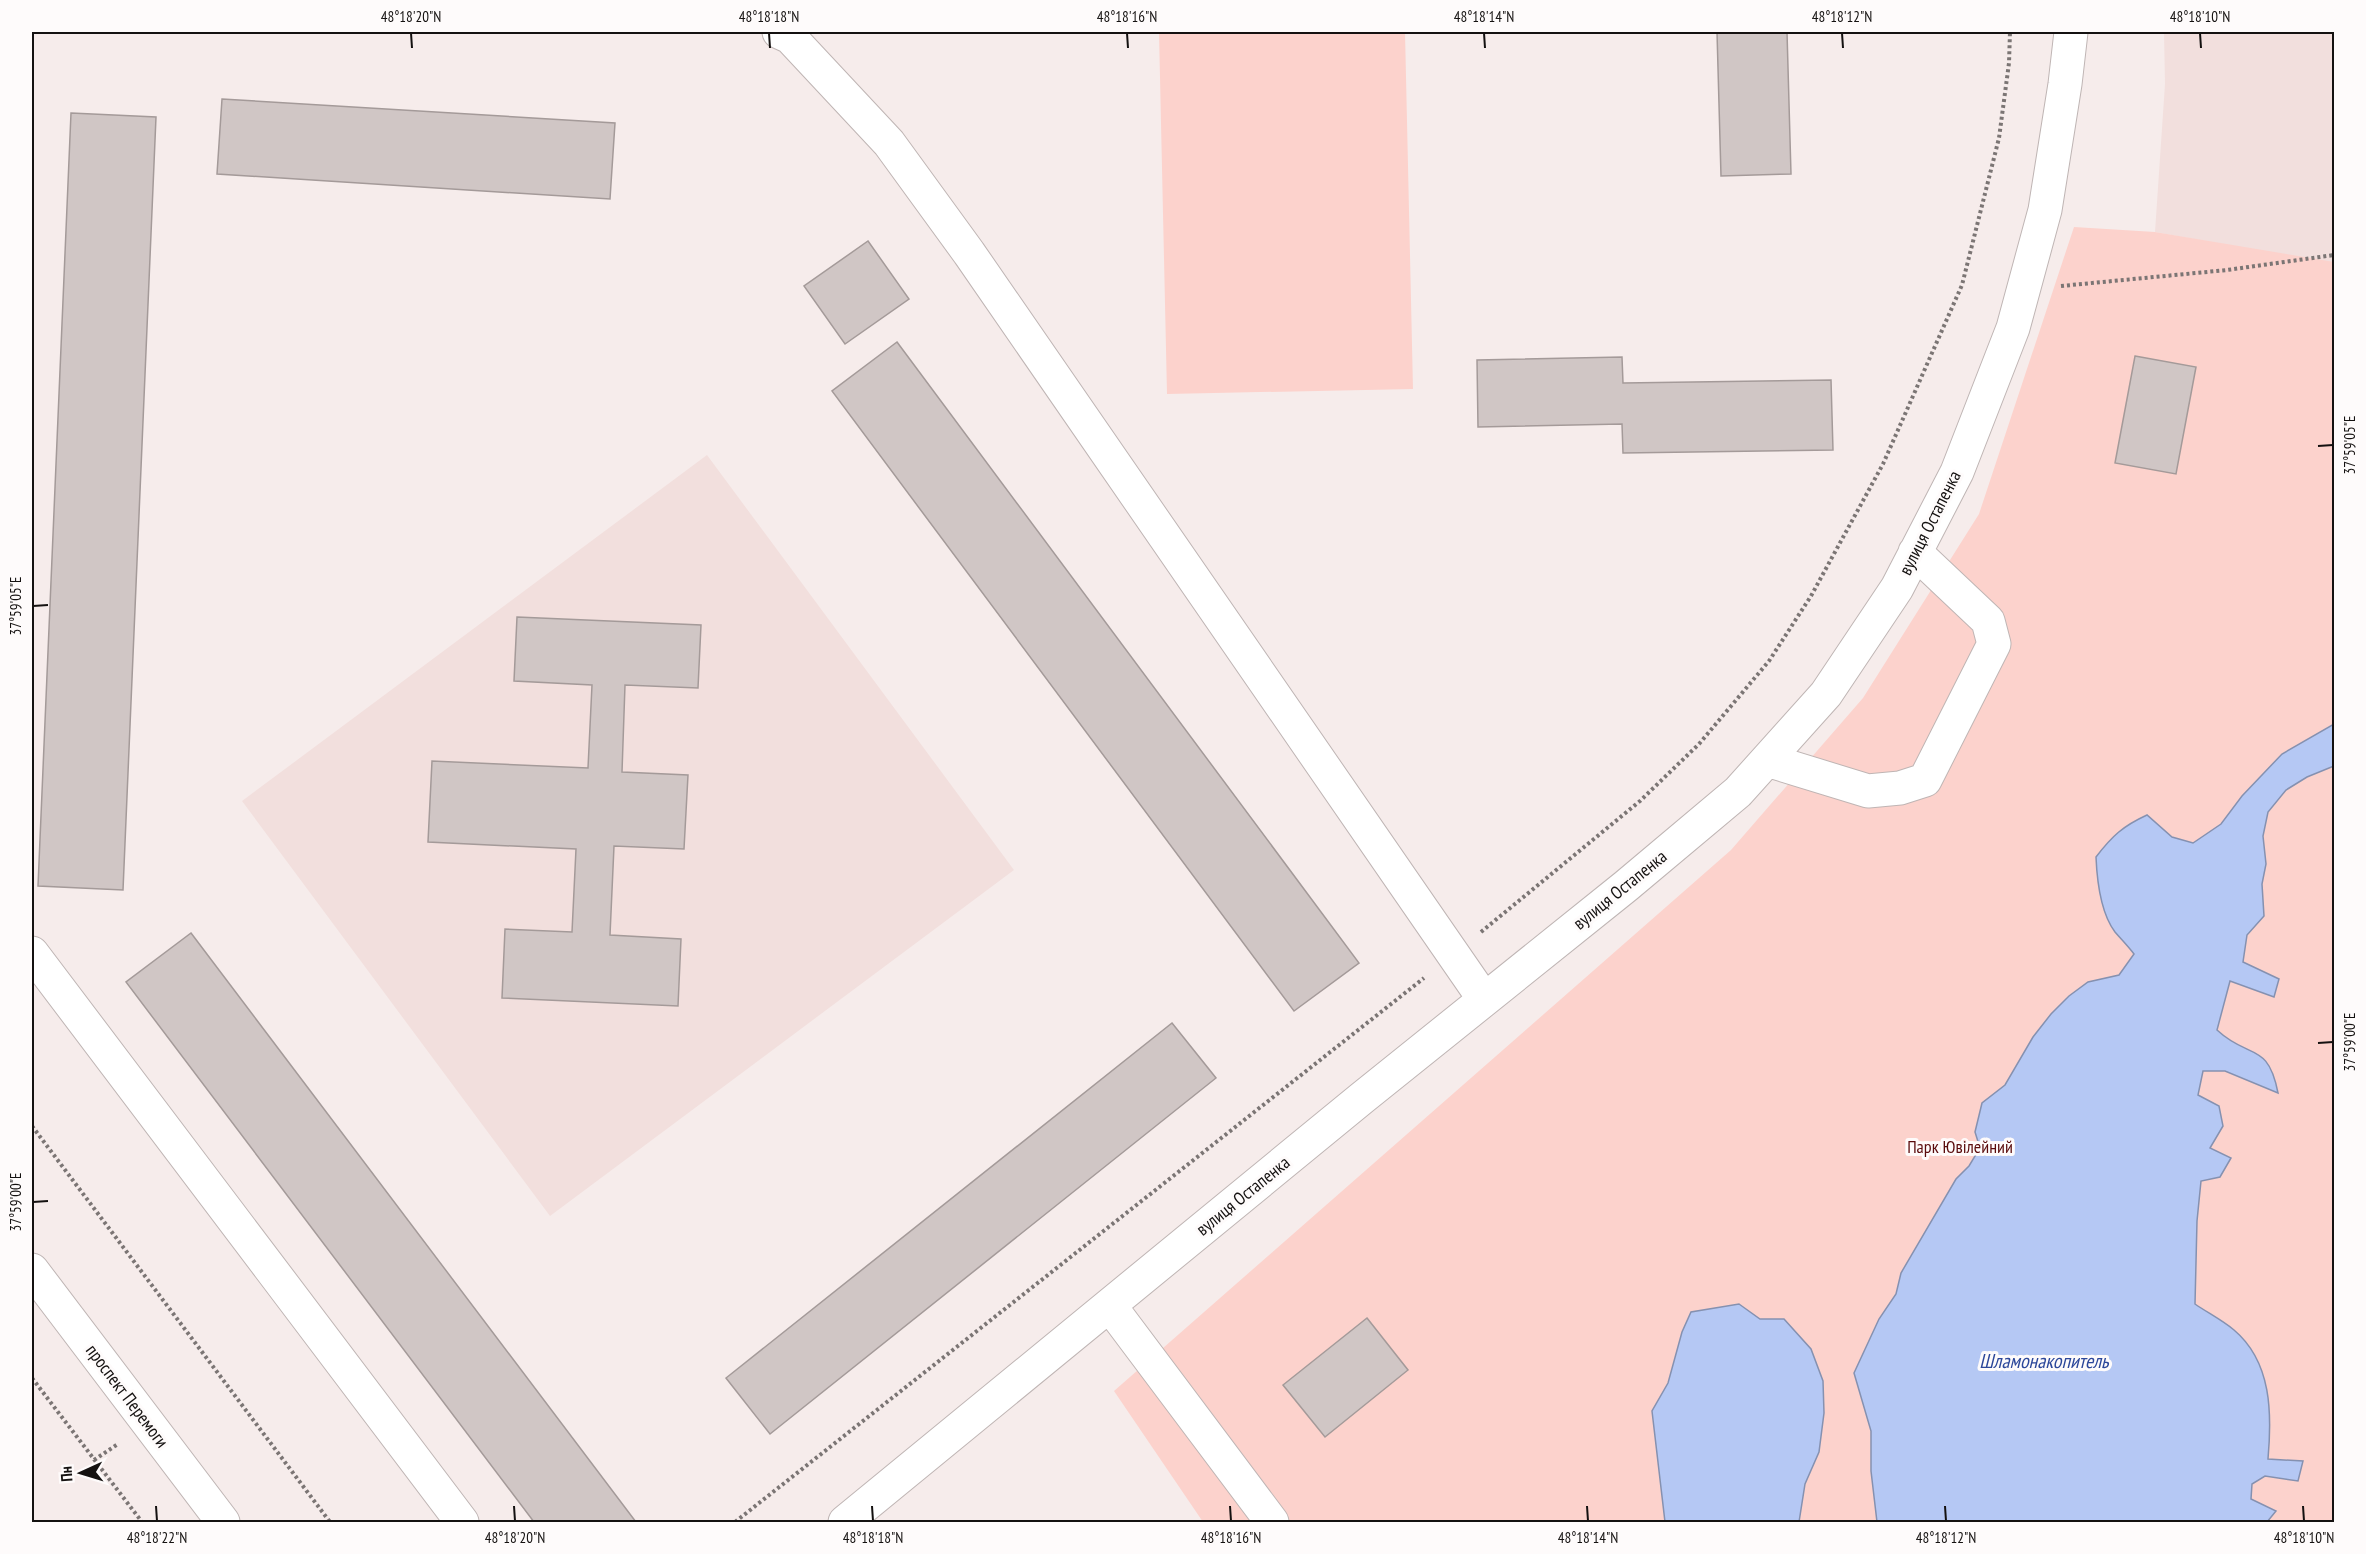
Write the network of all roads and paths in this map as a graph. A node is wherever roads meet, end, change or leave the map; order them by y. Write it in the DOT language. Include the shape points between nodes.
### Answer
graph roads {
  1 [pos="778,32"];
  2 [pos="2010,32"];
  3 [pos="2071,32"];
  4 [pos="2334,255"];
  5 [pos="2023,290"];
  6 [pos="1915,552"];
  7 [pos="1767,760"];
  8 [pos="32,953"];
  9 [pos="1453,955"];
  10 [pos="1484,999"];
  11 [pos="32,1126"];
  12 [pos="32,1270"];
  13 [pos="1110,1306"];
  14 [pos="32,1378"];
  15 [pos="142,1522"];
  16 [pos="223,1522"];
  17 [pos="330,1522"];
  18 [pos="462,1522"];
  19 [pos="735,1522"];
  20 [pos="845,1522"];
  21 [pos="1272,1522"];
  1 -- 9 [label="street" via="790,36 889,143"];
  2 -- 9 [label="path" via="1999,138 1962,285 1883,464 1811,596 1769,661 1699,744 1640,801"];
  3 -- 5 [label="street, вулиця Остапенка" via="2045,210"];
  4 -- 5 [label="path"];
  5 -- 6 [label="street, вулиця Остапенка" via="2013,328 1957,472"];
  6 -- 7 [label="street, вулиця Остапенка" via="1897,588 1826,694"];
  6 -- 7 [label="street" via="1988,621 1994,644 1925,780 1900,788 1868,791"];
  7 -- 10 [label="street, вулиця Остапенка" via="1738,792"];
  8 -- 18 [label="street"];
  9 -- 10 [label="street"];
  9 -- 19 [label="path"];
  10 -- 13 [label="street, вулиця Остапенка"];
  11 -- 17 [label="path"];
  12 -- 16 [label="street, проспект Перемоги"];
  13 -- 20 [label="street, вулиця Остапенка"];
  13 -- 21 [label="street"];
  14 -- 15 [label="path"];
}
